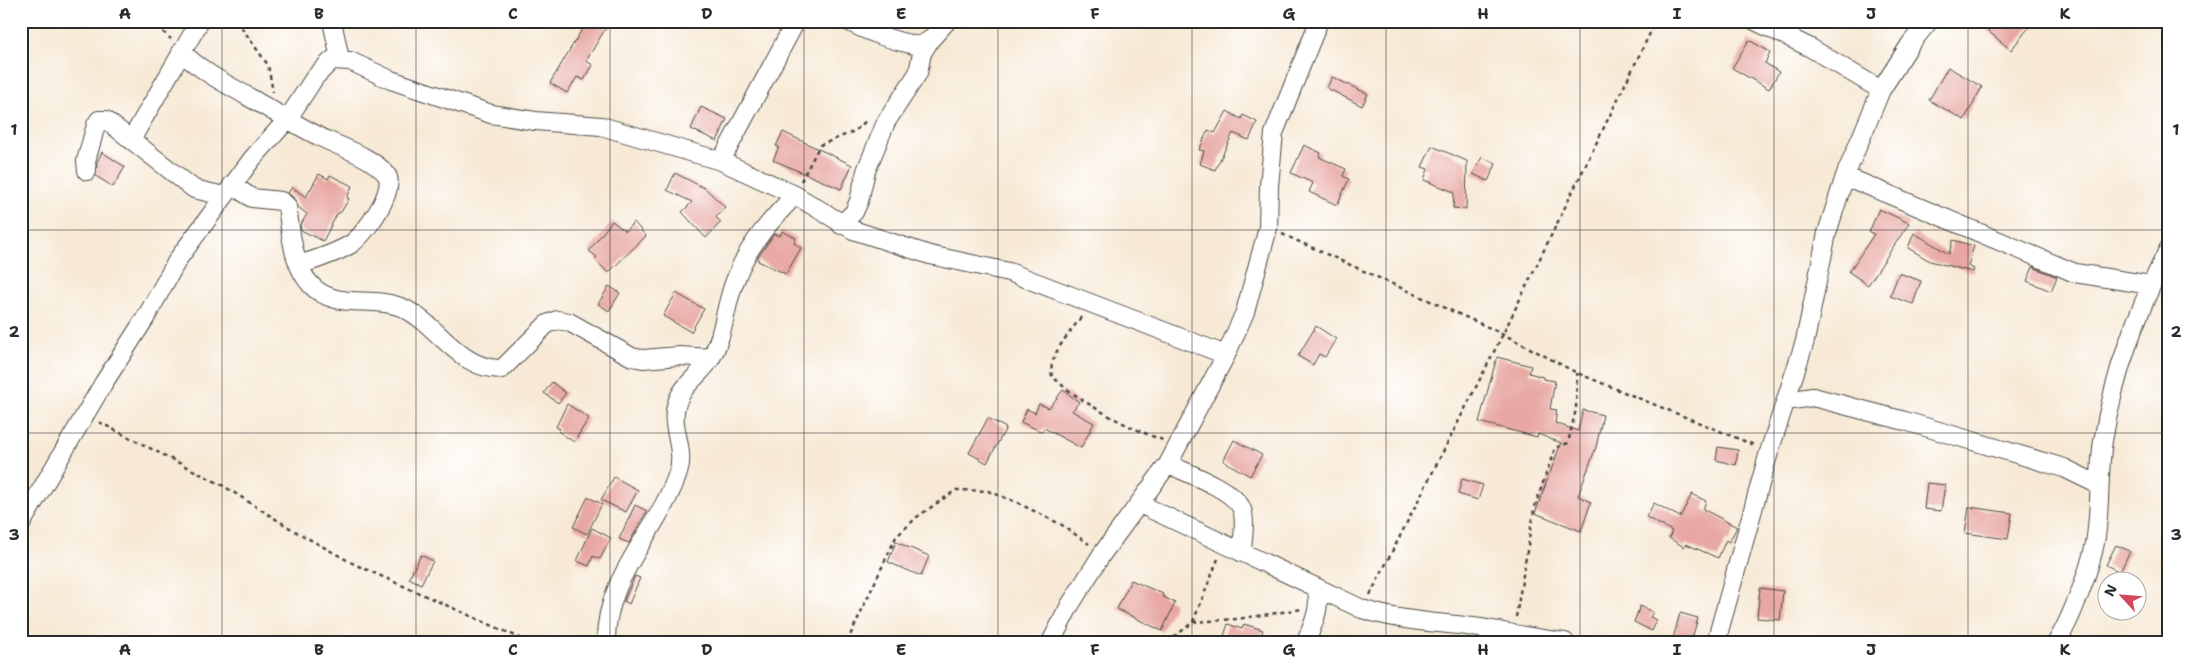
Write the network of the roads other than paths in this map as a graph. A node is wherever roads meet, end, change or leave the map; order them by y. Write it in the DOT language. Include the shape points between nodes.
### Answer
graph roads {
  1 [pos="200,21"];
  2 [pos="332,21"];
  3 [pos="796,21"];
  4 [pos="846,21"];
  5 [pos="947,21"];
  6 [pos="1319,21"];
  7 [pos="1755,21"];
  8 [pos="1929,21"];
  9 [pos="930,40"];
  10 [pos="181,52"];
  11 [pos="340,59"];
  12 [pos="1881,90"];
  13 [pos="282,117"];
  14 [pos="131,140"];
  15 [pos="721,161"];
  16 [pos="87,171"];
  17 [pos="1845,176"];
  18 [pos="228,190"];
  19 [pos="795,195"];
  20 [pos="841,225"];
  21 [pos="2169,248"];
  22 [pos="299,265"];
  23 [pos="2151,285"];
  24 [pos="1226,355"];
  25 [pos="711,358"];
  26 [pos="1796,374"];
  27 [pos="1813,397"];
  28 [pos="1786,401"];
  29 [pos="1168,464"];
  30 [pos="2099,485"];
  31 [pos="1140,504"];
  32 [pos="21,524"];
  33 [pos="1242,553"];
  34 [pos="1316,588"];
  35 [pos="606,642"];
  36 [pos="1051,642"];
  37 [pos="1306,642"];
  38 [pos="1564,642"];
  39 [pos="1716,642"];
  40 [pos="2057,642"];
  1 -- 10 [label="street"];
  2 -- 11 [label="street"];
  3 -- 15 [label="street"];
  4 -- 9 [label="street" via="883,38 903,43 919,46"];
  5 -- 9 [label="street"];
  6 -- 24 [label="street" via="1274,133 1268,186 1268,228 1245,312"];
  7 -- 12 [label="street" via="1808,47"];
  8 -- 12 [label="street"];
  9 -- 20 [label="street" via="922,53 918,73 886,122 854,212"];
  10 -- 13 [label="street" via="201,71"];
  10 -- 14 [label="street"];
  11 -- 13 [label="street" via="332,60"];
  11 -- 15 [label="street" via="491,114 601,126"];
  12 -- 17 [label="street"];
  13 -- 18 [label="street"];
  13 -- 22 [label="street" via="372,162 390,181 377,212 354,242 334,254"];
  14 -- 16 [label="street" via="106,120 99,120 86,161"];
  14 -- 18 [label="street" via="194,189"];
  15 -- 19 [label="street"];
  17 -- 23 [label="street" via="2075,272"];
  17 -- 26 [label="street" via="1827,233"];
  18 -- 22 [label="street" via="252,198 281,201 287,206 291,239"];
  18 -- 32 [label="street" via="178,259 146,318"];
  19 -- 20 [label="street"];
  19 -- 25 [label="street" via="751,247 735,278"];
  20 -- 24 [label="street" via="895,245 1009,272"];
  21 -- 23 [label="street"];
  22 -- 25 [label="street" via="311,285 328,298 384,302 402,308 468,360 488,369 502,369 547,324 556,320 568,322 632,357"];
  23 -- 30 [label="street" via="2131,331 2115,382 2103,442"];
  24 -- 29 [label="street"];
  25 -- 35 [label="street" via="687,382 678,398 675,419 680,450 678,473 617,587 607,615"];
  26 -- 27 [label="street"];
  26 -- 28 [label="street"];
  27 -- 28 [label="street"];
  27 -- 30 [label="street" via="2064,468"];
  28 -- 39 [label="street"];
  29 -- 31 [label="street"];
  29 -- 33 [label="street" via="1207,482 1241,507"];
  30 -- 40 [label="street" via="2095,542 2088,570"];
  31 -- 33 [label="street"];
  31 -- 36 [label="street" via="1102,554"];
  33 -- 34 [label="street"];
  34 -- 37 [label="street" via="1318,607"];
  34 -- 38 [label="street" via="1384,616"];
}
